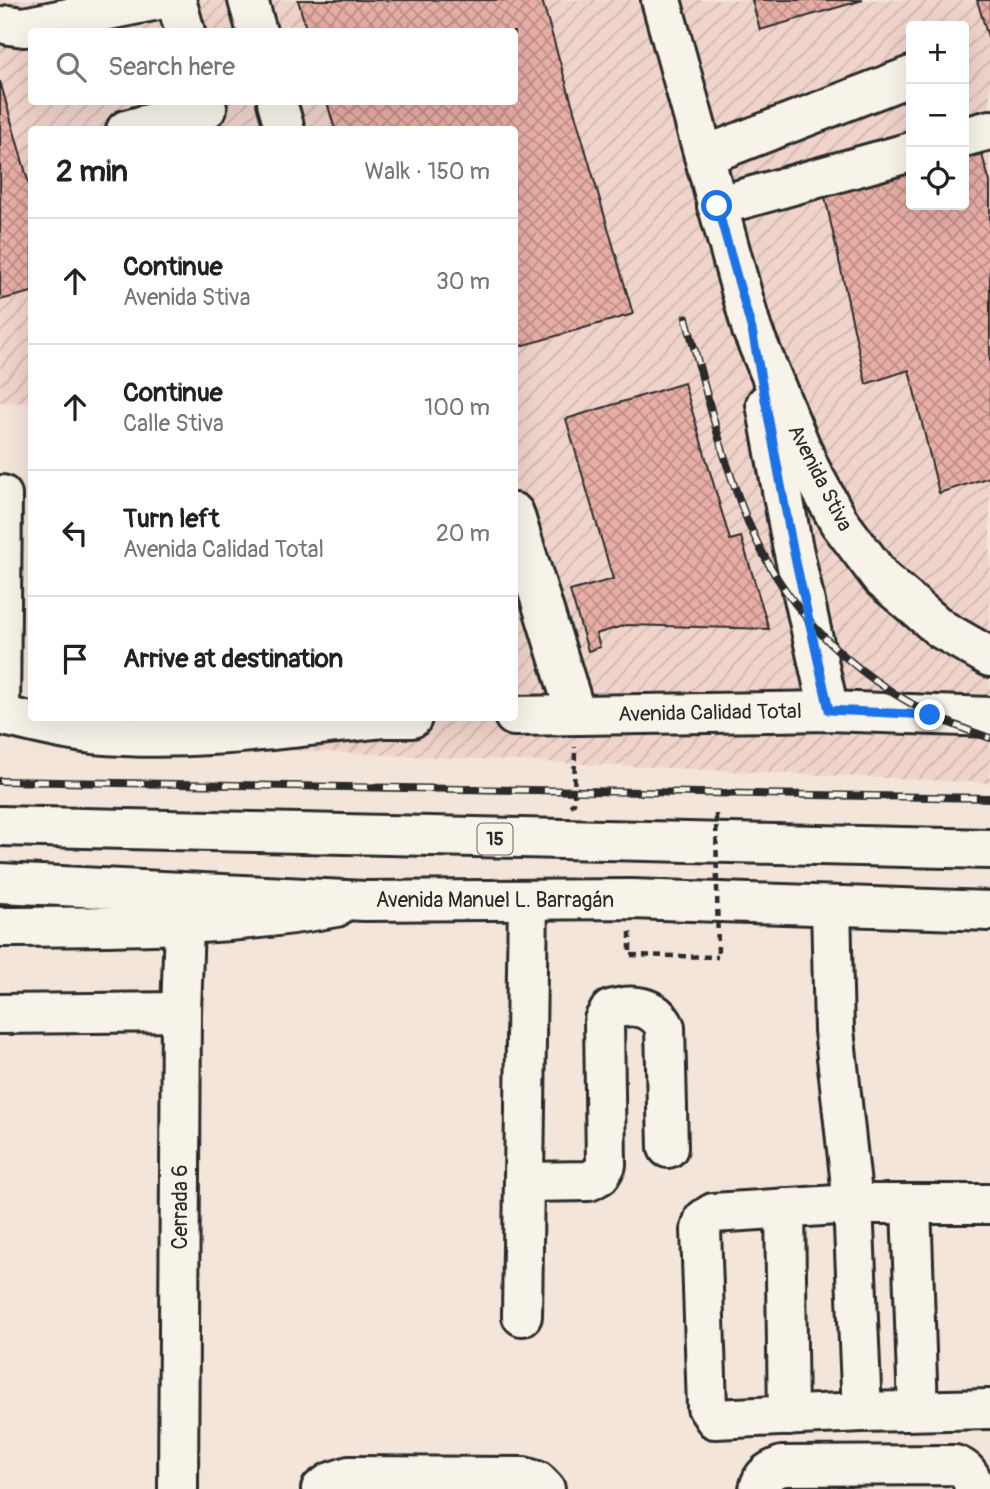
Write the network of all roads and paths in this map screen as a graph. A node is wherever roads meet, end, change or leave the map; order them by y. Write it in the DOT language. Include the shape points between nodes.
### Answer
graph roads {
  1 [pos="158,0"];
  2 [pos="176,0"];
  3 [pos="247,0"];
  4 [pos="661,0"];
  5 [pos="110,5"];
  6 [pos="9,26"];
  7 [pos="184,28"];
  8 [pos="256,28"];
  9 [pos="906,78"];
  10 [pos="278,105"];
  11 [pos="209,113"];
  12 [pos="146,126"];
  13 [pos="284,126"];
  14 [pos="990,130"];
  15 [pos="969,136"];
  16 [pos="906,153"];
  17 [pos="704,156"];
  18 [pos="717,206"];
  19 [pos="752,330"];
  20 [pos="11,495"];
  21 [pos="518,526"];
  22 [pos="990,657"];
  23 [pos="829,710"];
  24 [pos="0,715"];
  25 [pos="576,715"];
  26 [pos="518,716"];
  27 [pos="990,717"];
  28 [pos="318,721"];
  29 [pos="232,725"];
  30 [pos="575,803"];
  31 [pos="716,814"];
  32 [pos="0,827"];
  33 [pos="990,849"];
  34 [pos="0,883"];
  35 [pos="528,900"];
  36 [pos="365,901"];
  37 [pos="831,906"];
  38 [pos="990,911"];
  39 [pos="184,925"];
  40 [pos="0,927"];
  41 [pos="630,955"];
  42 [pos="181,1012"];
  43 [pos="0,1014"];
  44 [pos="668,1148"];
  45 [pos="525,1182"];
  46 [pos="853,1204"];
  47 [pos="911,1204"];
  48 [pos="990,1204"];
  49 [pos="785,1208"];
  50 [pos="522,1316"];
  51 [pos="990,1409"];
  52 [pos="918,1410"];
  53 [pos="862,1412"];
  54 [pos="789,1416"];
  55 [pos="771,1477"];
  56 [pos="964,1477"];
  57 [pos="335,1483"];
  58 [pos="535,1483"];
  59 [pos="178,1489"];
  1 -- 5 [label="main road"];
  2 -- 7 [label="main road"];
  3 -- 8 [label="main road"];
  4 -- 17 [label="main road, Avenida Stiva"];
  5 -- 6 [label="main road" via="24,27"];
  9 -- 17 [label="main road"];
  10 -- 13 [label="main road"];
  11 -- 12 [label="main road"];
  14 -- 15 [label="main road"];
  16 -- 18 [label="main road"];
  17 -- 18 [label="main road, Avenida Stiva"];
  18 -- 19 [label="main road, Avenida Stiva"];
  19 -- 22 [label="main road, Avenida Stiva" via="810,469 839,522 882,579 941,629"];
  19 -- 23 [label="main road"];
  20 -- 24 [label="main road"];
  21 -- 25 [label="main road"];
  23 -- 25 [label="main road, Avenida Calidad Total"];
  23 -- 27 [label="main road, Avenida Calidad Total"];
  24 -- 29 [label="main road" via="93,734 197,737"];
  25 -- 26 [label="main road, Avenida Calidad Total"];
  25 -- 30 [label="path"];
  28 -- 29 [label="main road"];
  31 -- 41 [label="path, bridge" via="718,957"];
  32 -- 33 [label="main road, 15"];
  34 -- 36 [label="main road, Avenida Manuel L. Barragán"];
  35 -- 36 [label="main road, Avenida Manuel L. Barragán"];
  35 -- 37 [label="main road, Avenida Manuel L. Barragán"];
  35 -- 45 [label="main road"];
  36 -- 39 [label="main road" via="258,920"];
  37 -- 38 [label="main road, Avenida Manuel L. Barragán"];
  37 -- 46 [label="main road" via="834,1030"];
  39 -- 40 [label="main road"];
  39 -- 42 [label="main road, Cerrada 6"];
  42 -- 43 [label="main road"];
  42 -- 59 [label="main road, Cerrada 6"];
  44 -- 45 [label="main road" via="665,1027 659,1015 648,1008 620,1007 610,1010 604,1020 606,1165 589,1181"];
  45 -- 50 [label="main road"];
  46 -- 47 [label="main road"];
  46 -- 49 [label="main road"];
  46 -- 53 [label="main road"];
  47 -- 48 [label="main road"];
  47 -- 52 [label="main road"];
  49 -- 54 [label="main road"];
  49 -- 54 [label="main road" via="713,1213 704,1219 701,1229 707,1407 715,1419"];
  51 -- 52 [label="main road"];
  52 -- 53 [label="main road"];
  53 -- 54 [label="main road"];
  55 -- 56 [label="main road"];
  57 -- 58 [label="main road"];
}
